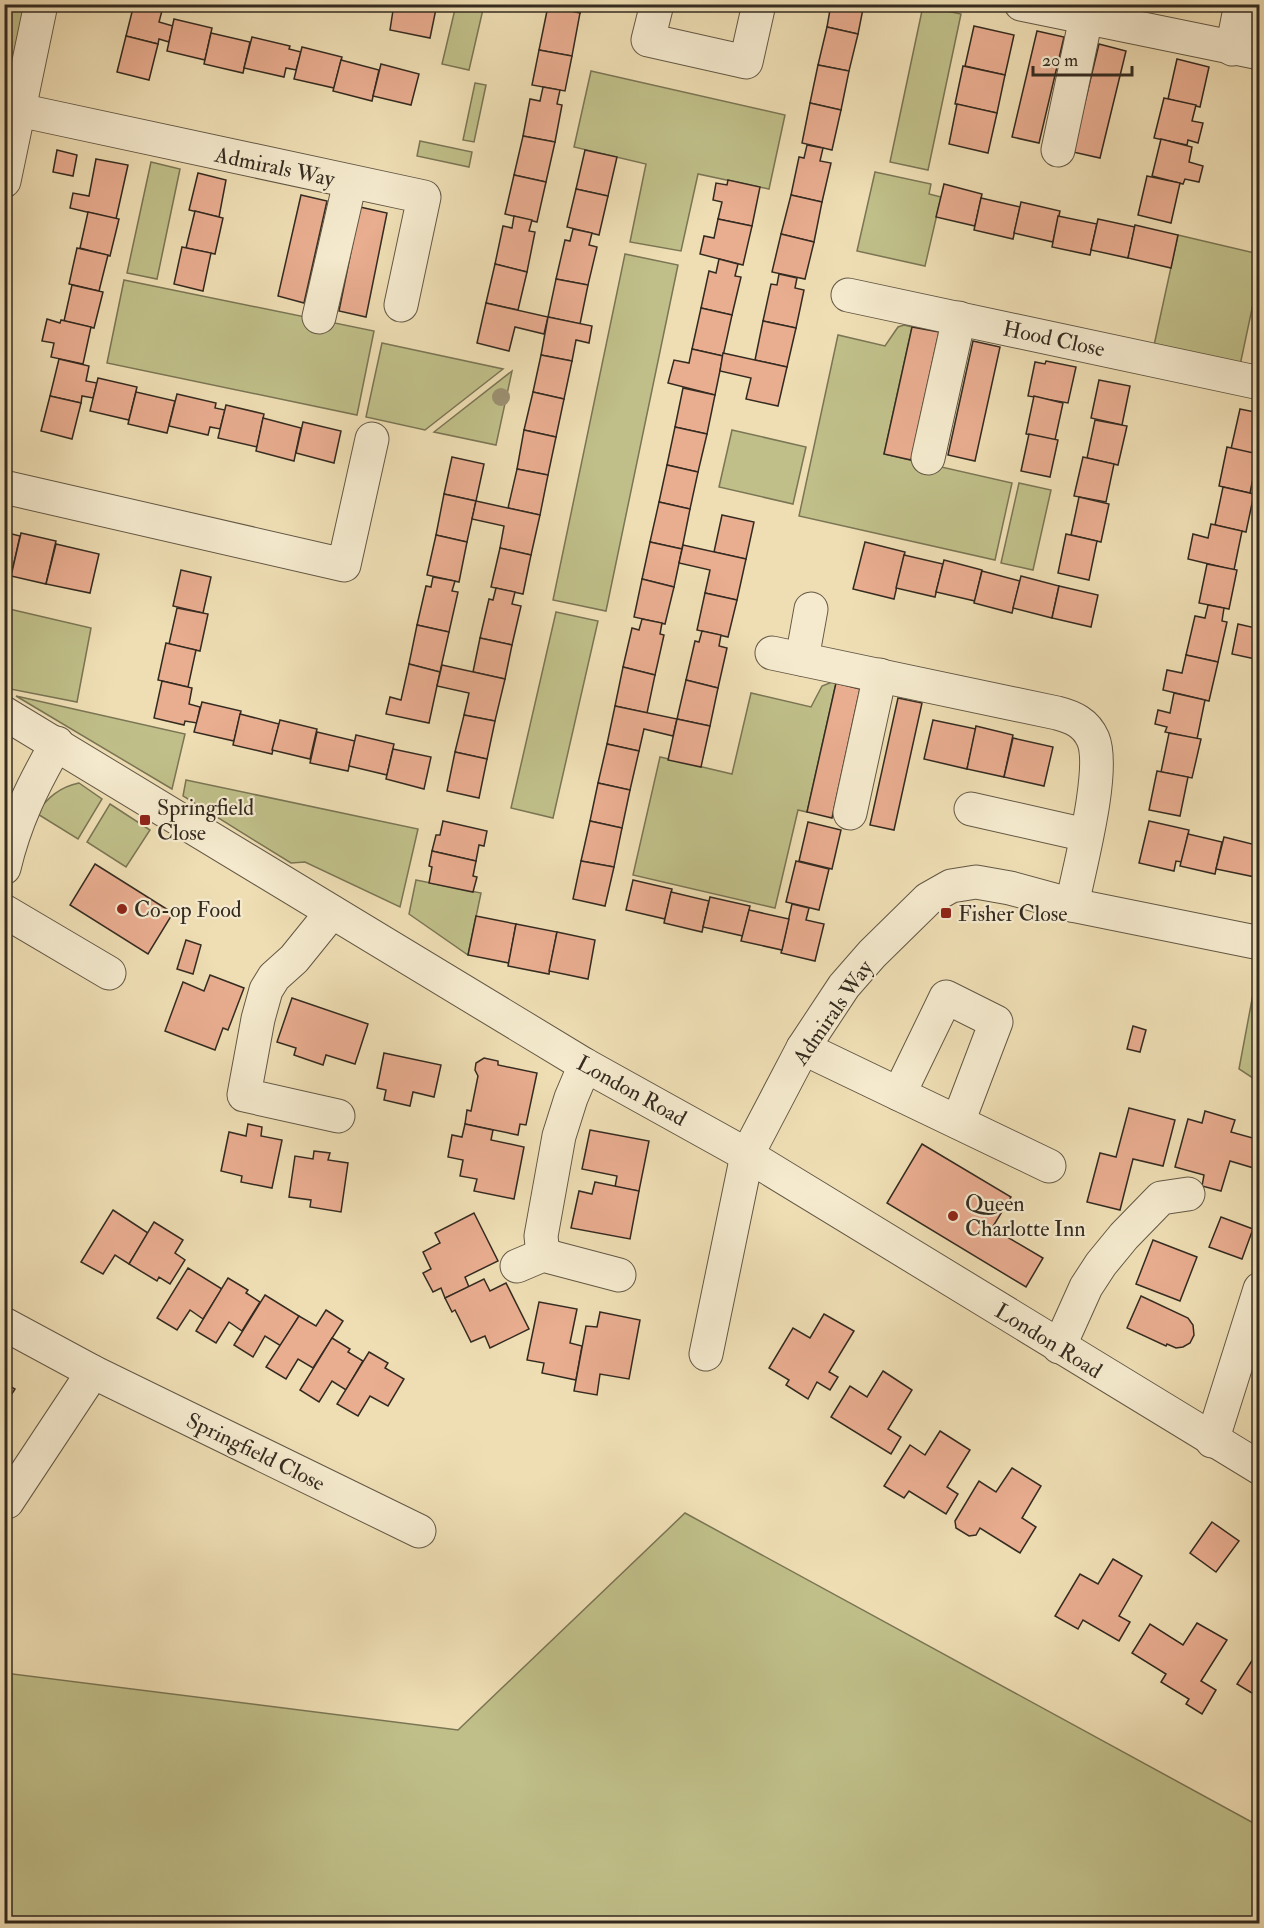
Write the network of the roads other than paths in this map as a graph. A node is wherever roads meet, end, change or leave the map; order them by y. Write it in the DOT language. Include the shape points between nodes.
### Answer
graph roads {
  1 [pos="42,4"];
  2 [pos="657,4"];
  3 [pos="759,4"];
  4 [pos="1021,4"];
  5 [pos="1241,4"];
  6 [pos="1086,18"];
  7 [pos="1246,51"];
  8 [pos="19,110"];
  9 [pos="1058,150"];
  10 [pos="4,181"];
  11 [pos="350,182"];
  12 [pos="848,295"];
  13 [pos="401,305"];
  14 [pos="319,317"];
  15 [pos="959,318"];
  16 [pos="1260,383"];
  17 [pos="372,440"];
  18 [pos="928,458"];
  19 [pos="4,487"];
  20 [pos="811,609"];
  21 [pos="880,675"];
  22 [pos="4,713"];
  23 [pos="57,743"];
  24 [pos="971,809"];
  25 [pos="850,813"];
  26 [pos="1086,836"];
  27 [pos="4,868"];
  28 [pos="1072,905"];
  29 [pos="4,911"];
  30 [pos="332,912"];
  31 [pos="1260,943"];
  32 [pos="109,973"];
  33 [pos="803,1048"];
  34 [pos="585,1065"];
  35 [pos="899,1094"];
  36 [pos="338,1116"];
  37 [pos="958,1122"];
  38 [pos="747,1155"];
  39 [pos="1049,1166"];
  40 [pos="1188,1194"];
  41 [pos="619,1275"];
  42 [pos="1260,1289"];
  43 [pos="4,1323"];
  44 [pos="1059,1347"];
  45 [pos="706,1354"];
  46 [pos="93,1372"];
  47 [pos="1212,1441"];
  48 [pos="1260,1468"];
  49 [pos="6,1501"];
  50 [pos="420,1531"];
  1 -- 8 [label="street"];
  2 -- 3 [label="street" via="648,40 746,62"];
  4 -- 6 [label="street"];
  5 -- 7 [label="street"];
  6 -- 7 [label="street"];
  6 -- 9 [label="street"];
  8 -- 10 [label="street"];
  8 -- 11 [label="street, Admirals Way"];
  11 -- 13 [label="street, Admirals Way" via="424,197"];
  11 -- 14 [label="street"];
  12 -- 15 [label="street, Hood Close"];
  15 -- 16 [label="street, Hood Close"];
  15 -- 18 [label="street"];
  17 -- 19 [label="street" via="344,565"];
  20 -- 21 [label="street" via="787,656"];
  21 -- 25 [label="street"];
  21 -- 26 [label="street" via="1057,713 1083,724 1093,739 1098,765"];
  22 -- 23 [label="street, London Road"];
  23 -- 27 [label="street" via="19,815"];
  23 -- 30 [label="street, London Road"];
  24 -- 26 [label="street"];
  26 -- 28 [label="street"];
  28 -- 31 [label="street, Admirals Way"];
  28 -- 33 [label="street, Admirals Way" via="976,882 951,886 928,899 872,954 844,986"];
  29 -- 32 [label="street"];
  30 -- 34 [label="street, London Road"];
  30 -- 36 [label="street" via="266,990 243,1095"];
  33 -- 35 [label="street"];
  33 -- 38 [label="street, Admirals Way"];
  34 -- 38 [label="street, London Road"];
  34 -- 41 [label="street" via="559,1136 541,1236 530,1261"];
  35 -- 37 [label="street"];
  35 -- 37 [label="street" via="946,997 996,1022"];
  37 -- 39 [label="street"];
  38 -- 44 [label="street, London Road"];
  38 -- 45 [label="street, Admirals Way"];
  40 -- 44 [label="street" via="1161,1198 1124,1236 1086,1287"];
  42 -- 47 [label="street"];
  43 -- 46 [label="street, Springfield Close"];
  44 -- 47 [label="street, London Road"];
  46 -- 49 [label="street"];
  46 -- 50 [label="street, Springfield Close"];
  47 -- 48 [label="street, London Road"];
}
